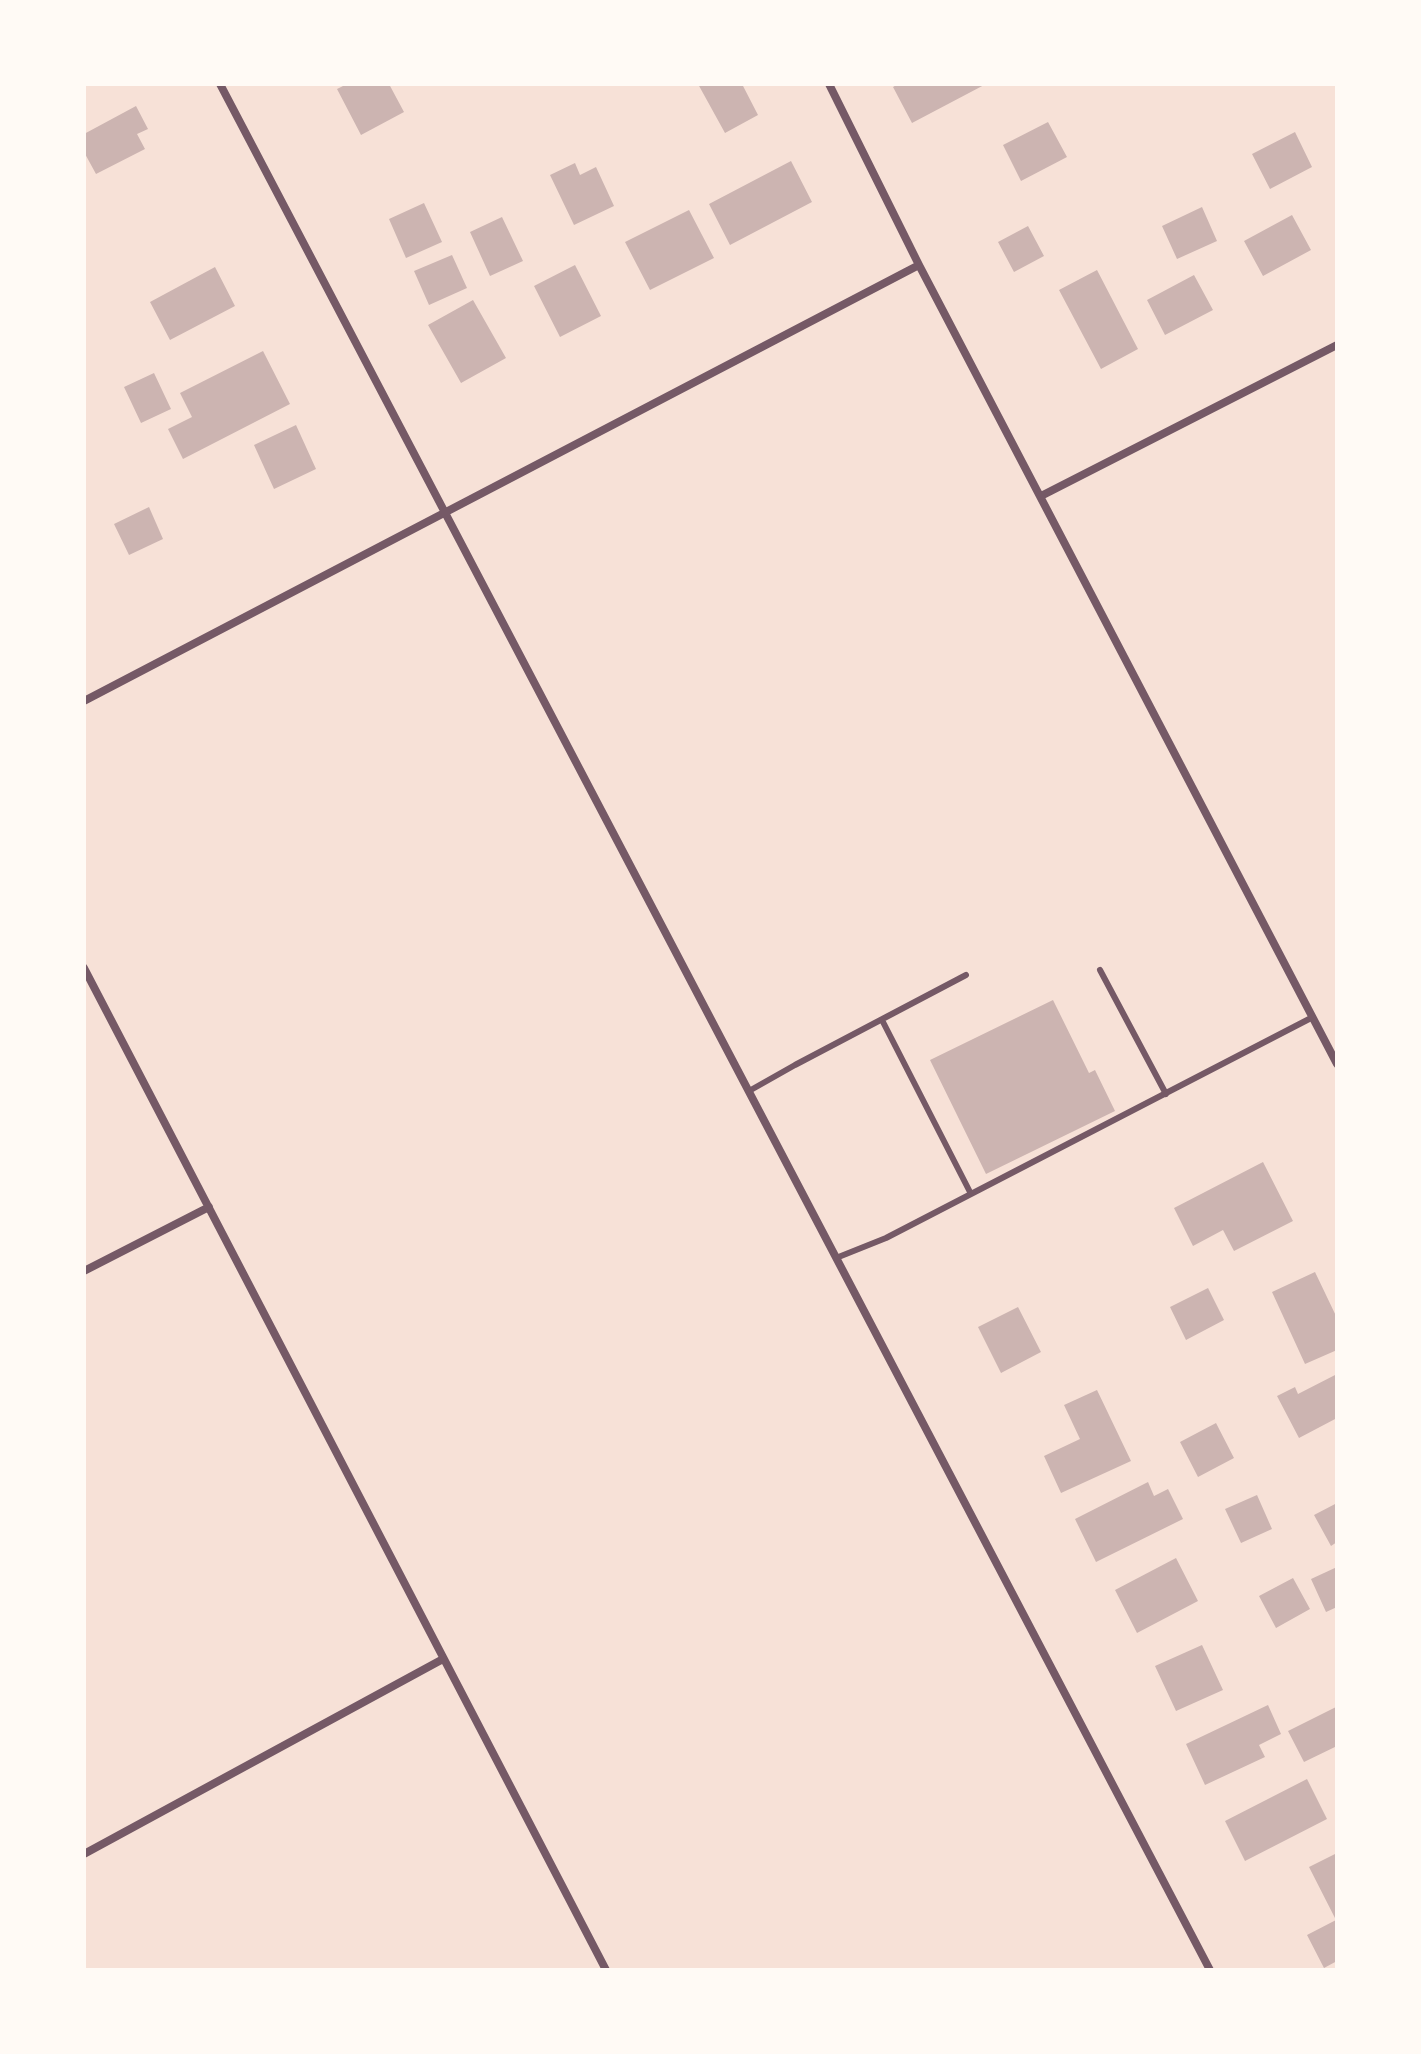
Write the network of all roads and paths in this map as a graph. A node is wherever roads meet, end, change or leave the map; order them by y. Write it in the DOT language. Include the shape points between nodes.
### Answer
graph roads {
  1 [pos="220,84"];
  2 [pos="829,84"];
  3 [pos="919,265"];
  4 [pos="1337,345"];
  5 [pos="1041,496"];
  6 [pos="445,512"];
  7 [pos="84,701"];
  8 [pos="84,968"];
  9 [pos="1100,970"];
  10 [pos="966,975"];
  11 [pos="1313,1017"];
  12 [pos="882,1020"];
  13 [pos="1337,1064"];
  14 [pos="749,1091"];
  15 [pos="1166,1094"];
  16 [pos="971,1194"];
  17 [pos="209,1207"];
  18 [pos="836,1258"];
  19 [pos="84,1271"];
  20 [pos="443,1659"];
  21 [pos="84,1854"];
  22 [pos="606,1970"];
  23 [pos="1210,1970"];
  1 -- 6 [label="street"];
  2 -- 3 [label="street"];
  3 -- 5 [label="street"];
  3 -- 6 [label="street"];
  4 -- 5 [label="street"];
  5 -- 11 [label="street"];
  6 -- 7 [label="street"];
  6 -- 14 [label="street"];
  8 -- 17 [label="street"];
  9 -- 15 [label="lane"];
  10 -- 12 [label="lane"];
  11 -- 13 [label="street"];
  11 -- 15 [label="lane"];
  12 -- 14 [label="lane"];
  12 -- 16 [label="lane"];
  14 -- 18 [label="street"];
  15 -- 16 [label="lane"];
  16 -- 18 [label="lane"];
  17 -- 19 [label="street"];
  17 -- 20 [label="street"];
  18 -- 23 [label="street"];
  20 -- 21 [label="street"];
  20 -- 22 [label="street"];
}
